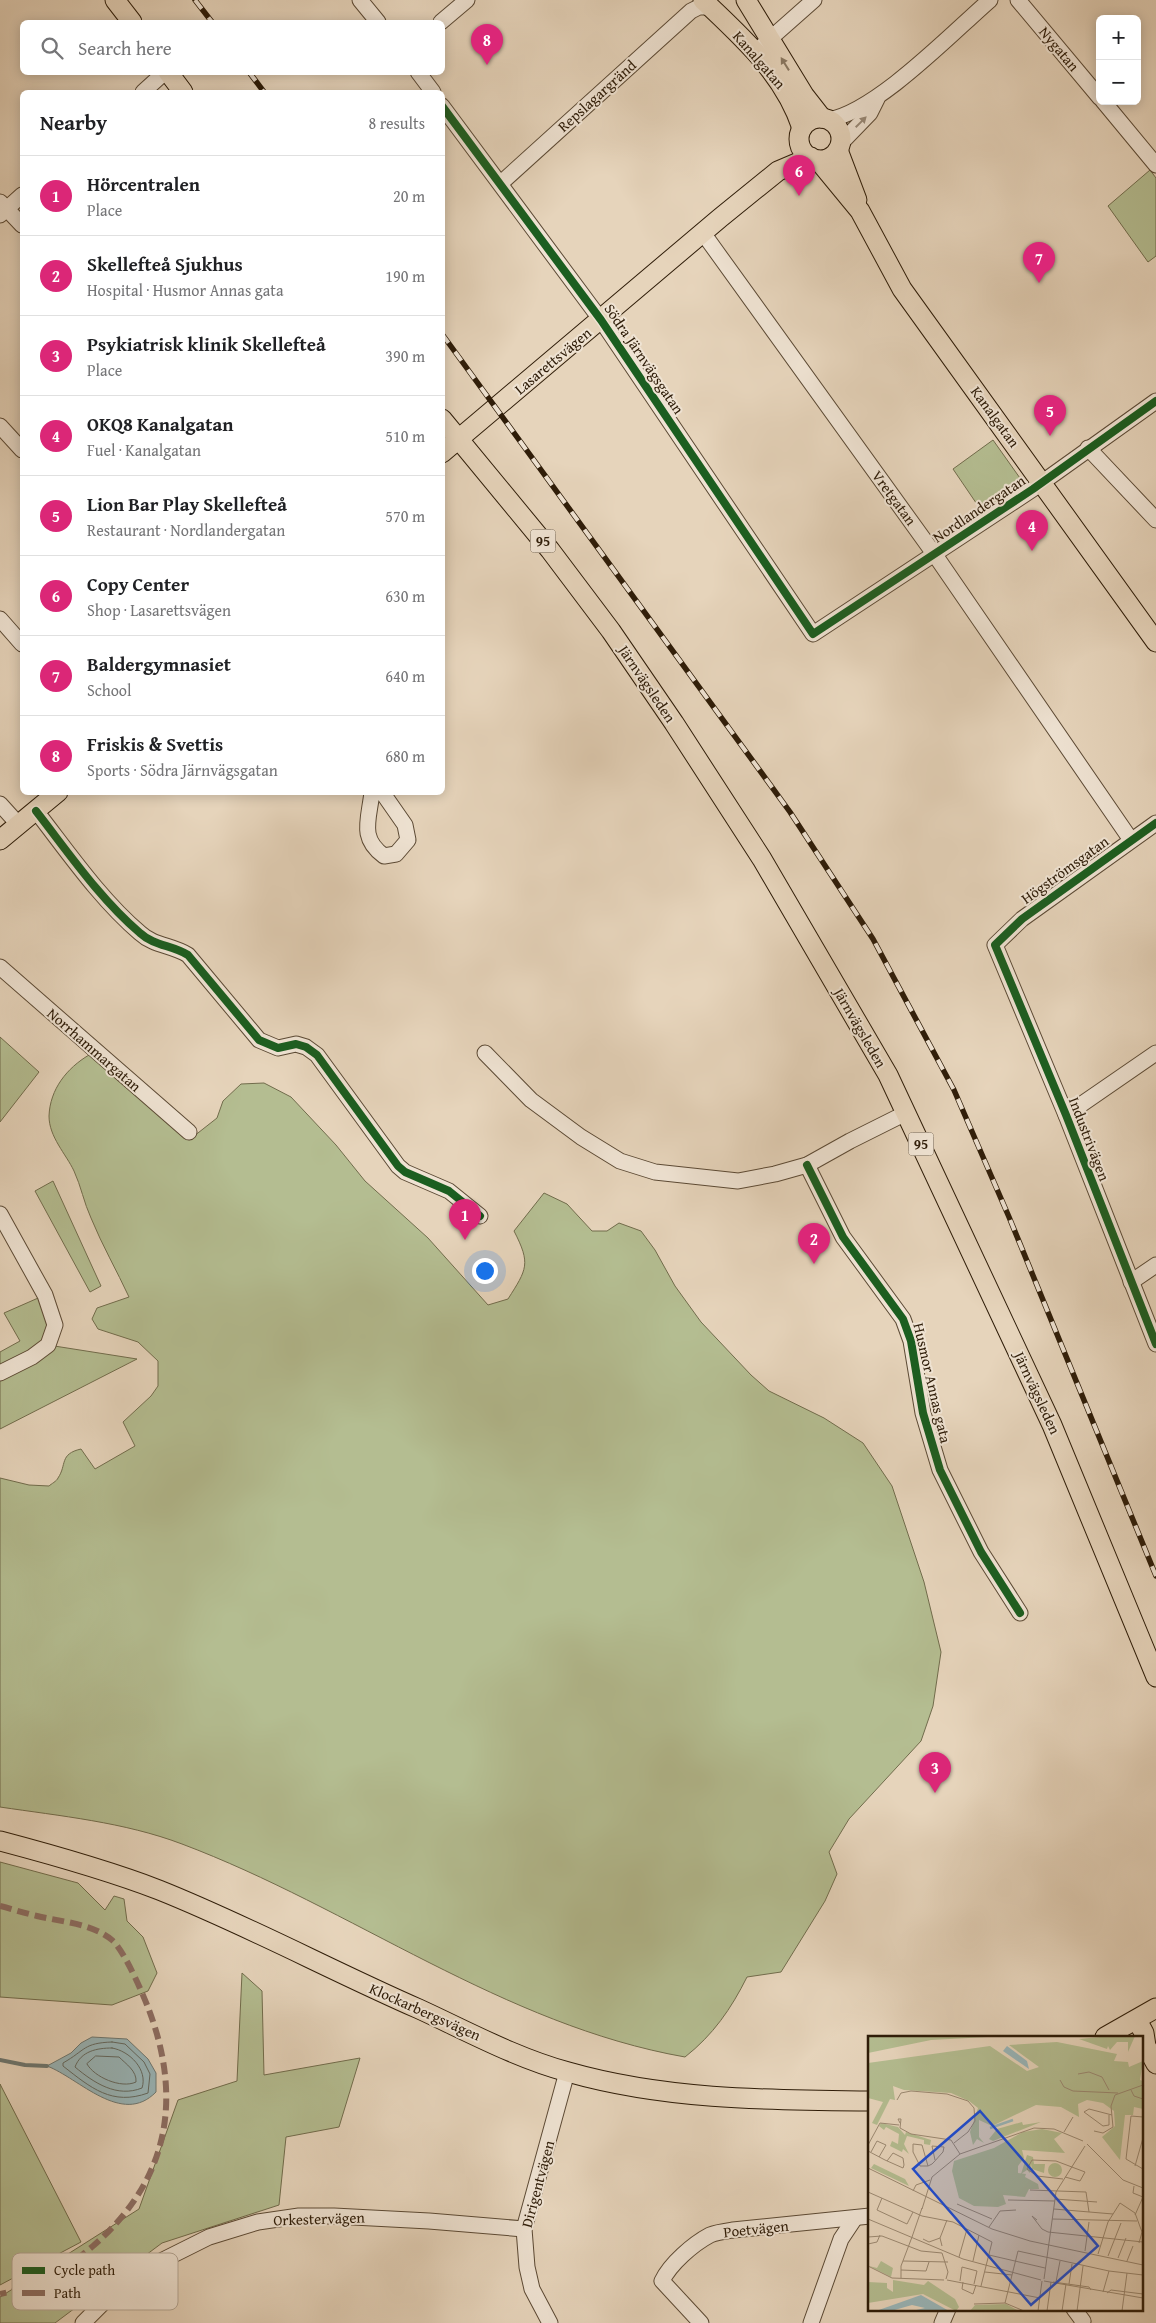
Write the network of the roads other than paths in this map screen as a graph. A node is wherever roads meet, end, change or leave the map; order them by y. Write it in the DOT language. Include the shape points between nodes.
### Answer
graph roads {
  1 [pos="115,0"];
  2 [pos="360,0"];
  3 [pos="467,0"];
  4 [pos="746,0"];
  5 [pos="814,0"];
  6 [pos="990,0"];
  7 [pos="1018,0"];
  8 [pos="700,4"];
  9 [pos="130,20"];
  10 [pos="376,20"];
  11 [pos="443,20"];
  12 [pos="770,39"];
  13 [pos="756,52"];
  14 [pos="163,75"];
  15 [pos="169,75"];
  16 [pos="420,75"];
  17 [pos="145,90"];
  18 [pos="181,90"];
  19 [pos="432,90"];
  20 [pos="1096,93"];
  21 [pos="877,98"];
  22 [pos="1106,105"];
  23 [pos="445,110"];
  24 [pos="825,119"];
  25 [pos="801,135"];
  26 [pos="839,146"];
  27 [pos="814,159"];
  28 [pos="1156,165"];
  29 [pos="778,172"];
  30 [pos="501,183"];
  31 [pos="20,197"];
  32 [pos="2,209"];
  33 [pos="860,211"];
  34 [pos="20,223"];
  35 [pos="702,233"];
  36 [pos="601,320"];
  37 [pos="1156,401"];
  38 [pos="445,423"];
  39 [pos="0,426"];
  40 [pos="459,440"];
  41 [pos="20,448"];
  42 [pos="1088,448"];
  43 [pos="445,451"];
  44 [pos="1043,482"];
  45 [pos="1156,520"];
  46 [pos="935,555"];
  47 [pos="0,619"];
  48 [pos="813,634"];
  49 [pos="20,642"];
  50 [pos="1156,642"];
  51 [pos="55,795"];
  52 [pos="372,795"];
  53 [pos="384,795"];
  54 [pos="0,804"];
  55 [pos="36,811"];
  56 [pos="1156,823"];
  57 [pos="19,825"];
  58 [pos="0,840"];
  59 [pos="1131,840"];
  60 [pos="995,945"];
  61 [pos="0,967"];
  62 [pos="485,1053"];
  63 [pos="1156,1053"];
  64 [pos="906,1113"];
  65 [pos="1066,1115"];
  66 [pos="189,1132"];
  67 [pos="807,1165"];
  68 [pos="0,1214"];
  69 [pos="480,1216"];
  70 [pos="1156,1265"];
  71 [pos="1131,1282"];
  72 [pos="1156,1344"];
  73 [pos="0,1373"];
  74 [pos="1020,1613"];
  75 [pos="1156,1677"];
  76 [pos="0,1841"];
  77 [pos="1156,2008"];
  78 [pos="1146,2032"];
  79 [pos="1113,2036"];
  80 [pos="1156,2064"];
  81 [pos="568,2072"];
  82 [pos="1144,2072"];
  83 [pos="1156,2077"];
  84 [pos="868,2102"];
  85 [pos="862,2217"];
  86 [pos="524,2229"];
  87 [pos="177,2253"];
  88 [pos="96,2310"];
  89 [pos="948,2310"];
  90 [pos="83,2323"];
  91 [pos="550,2323"];
  92 [pos="701,2323"];
  93 [pos="811,2323"];
  94 [pos="942,2323"];
  1 -- 9 [label="main road"];
  2 -- 10 [label="street"];
  3 -- 11 [label="street"];
  4 -- 12 [label="main road, Kanalgatan"];
  5 -- 12 [label="street"];
  6 -- 21 [label="street"];
  7 -- 20 [label="street, Nygatan"];
  8 -- 13 [label="main road, Kanalgatan"];
  8 -- 30 [label="street, Repslagargränd"];
  12 -- 13 [label="street"];
  24 -- 12 [label="main road, Kanalgatan, one-way" via="804,95"];
  13 -- 25 [label="main road, Kanalgatan" via="785,89"];
  14 -- 17 [label="street"];
  15 -- 18 [label="main road"];
  16 -- 19 [label="street"];
  21 -- 24 [label="street" via="842,116"];
  26 -- 21 [label="street, one-way" via="870,113"];
  22 -- 28 [label="street"];
  23 -- 30 [label="street, Södra Järnvägsgatan"];
  24 -- 25 [label="main road" via="812,120"];
  24 -- 26 [label="main road" via="838,128"];
  25 -- 27 [label="main road" via="803,151"];
  25 -- 29 [label="main road, Lasarettsvägen"];
  26 -- 27 [label="main road" via="830,157"];
  26 -- 33 [label="main road, Kanalgatan"];
  27 -- 29 [label="main road, Lasarettsvägen"];
  27 -- 33 [label="main road, Kanalgatan"];
  29 -- 35 [label="main road, Lasarettsvägen"];
  30 -- 36 [label="street, Södra Järnvägsgatan"];
  31 -- 32 [label="street"];
  32 -- 34 [label="street"];
  33 -- 44 [label="main road, Kanalgatan" via="902,290"];
  35 -- 36 [label="main road, Lasarettsvägen"];
  35 -- 46 [label="street, Vretgatan"];
  36 -- 40 [label="main road, Lasarettsvägen"];
  36 -- 48 [label="street, Södra Järnvägsgatan"];
  37 -- 42 [label="street, Nordlandergatan"];
  38 -- 40 [label="main road, 95"];
  39 -- 41 [label="street"];
  40 -- 43 [label="main road, Lasarettsvägen"];
  40 -- 64 [label="main road, Järnvägsleden / 95" via="556,557 674,723 762,859 888,1075"];
  42 -- 44 [label="street, Nordlandergatan"];
  42 -- 45 [label="street"];
  44 -- 46 [label="street, Nordlandergatan"];
  44 -- 50 [label="main road, Kanalgatan"];
  46 -- 48 [label="street, Nordlandergatan"];
  46 -- 59 [label="street, Vretgatan"];
  47 -- 49 [label="street"];
  51 -- 55 [label="main road"];
  52 -- 53 [label="street" via="367,836 376,850 389,856 402,848 408,840 408,832"];
  54 -- 57 [label="street"];
  55 -- 57 [label="main road"];
  55 -- 69 [label="street" via="98,889 140,934 154,943 188,955 259,1040 278,1048 296,1044 306,1046 317,1056 398,1166 449,1192"];
  56 -- 59 [label="street, Högströmsgatan"];
  57 -- 58 [label="main road"];
  59 -- 60 [label="street, Högströmsgatan" via="1022,919"];
  60 -- 65 [label="street, Industrivägen"];
  61 -- 66 [label="street, Norrhammargatan"];
  62 -- 67 [label="street" via="553,1118 620,1161 655,1172 738,1181"];
  63 -- 65 [label="street"];
  64 -- 67 [label="street"];
  64 -- 75 [label="main road, Järnvägsleden / 95" via="1052,1425"];
  65 -- 71 [label="street, Industrivägen"];
  67 -- 74 [label="street, Husmor Annas gata" via="843,1237 903,1319 911,1341 922,1413 940,1470 972,1536"];
  68 -- 73 [label="street" via="45,1295 55,1325 48,1346"];
  70 -- 71 [label="street"];
  71 -- 72 [label="street, Industrivägen"];
  76 -- 81 [label="main road, Klockarbergsvägen" via="52,1854 157,1889 386,1995"];
  77 -- 78 [label="main road"];
  78 -- 79 [label="main road"];
  78 -- 80 [label="main road" via="1146,2046"];
  81 -- 84 [label="main road, Klockarbergsvägen" via="660,2092 727,2099"];
  81 -- 86 [label="street, Dirigentvägen"];
  82 -- 83 [label="main road"];
  85 -- 92 [label="street, Poetvägen" via="734,2230 712,2234 698,2243 662,2281"];
  85 -- 93 [label="street" via="840,2239"];
  86 -- 87 [label="street, Orkestervägen" via="429,2220 299,2216 258,2222 209,2237"];
  86 -- 91 [label="street, Dirigentvägen" via="526,2267 532,2289"];
  88 -- 90 [label="street, Orkestervägen"];
  89 -- 94 [label="street"];
}
